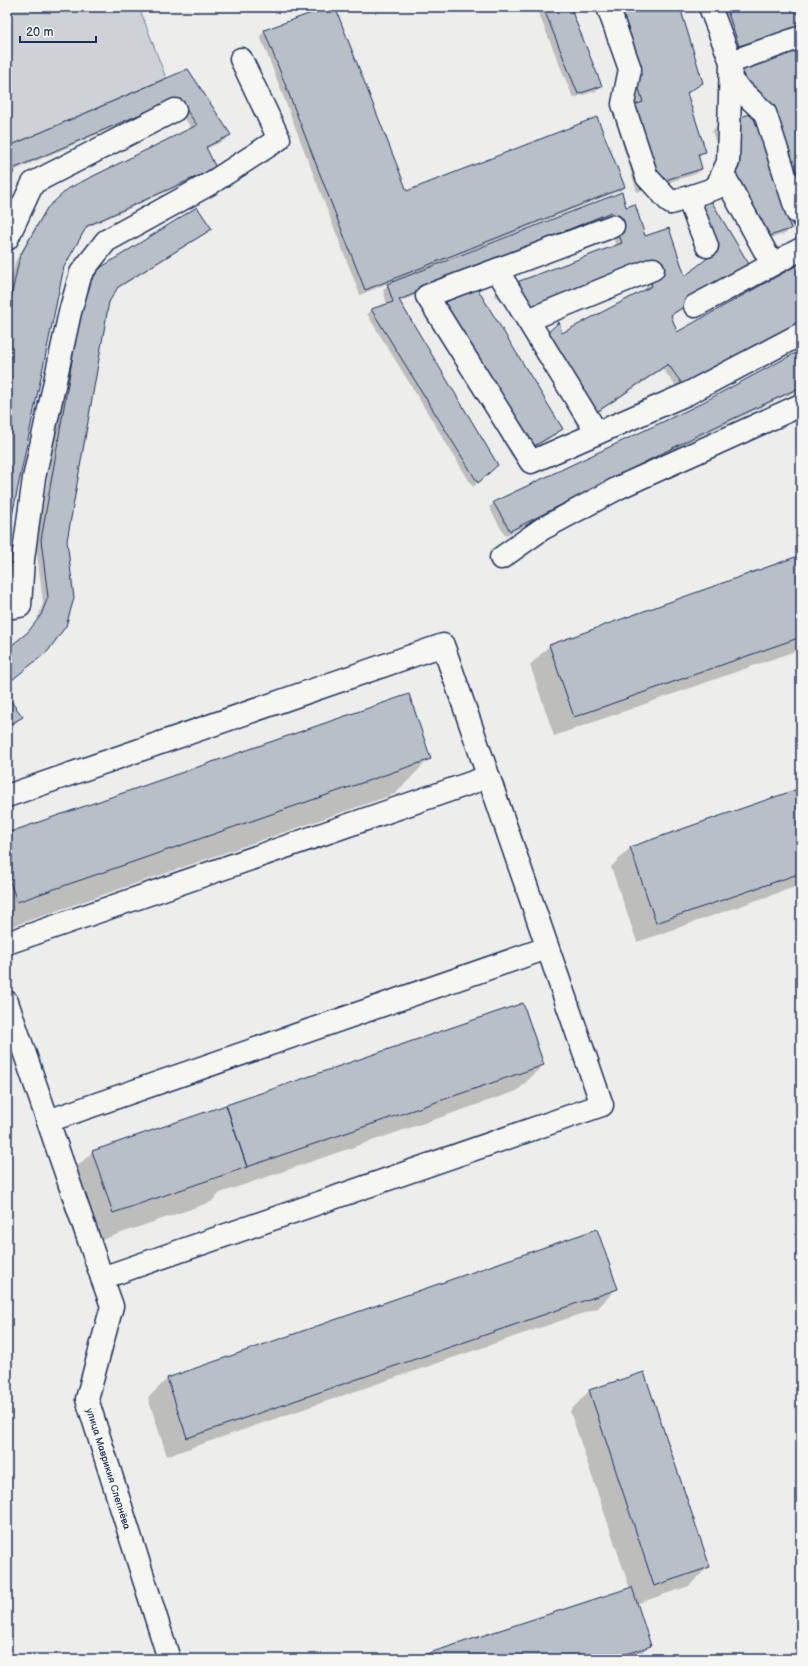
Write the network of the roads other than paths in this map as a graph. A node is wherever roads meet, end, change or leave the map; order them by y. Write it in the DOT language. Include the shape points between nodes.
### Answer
graph roads {
  1 [pos="608,7"];
  2 [pos="710,7"];
  3 [pos="801,37"];
  4 [pos="241,59"];
  5 [pos="731,72"];
  6 [pos="175,110"];
  7 [pos="723,174"];
  8 [pos="688,198"];
  9 [pos="797,212"];
  10 [pos="613,226"];
  11 [pos="7,239"];
  12 [pos="707,246"];
  13 [pos="801,249"];
  14 [pos="772,264"];
  15 [pos="653,269"];
  16 [pos="497,270"];
  17 [pos="694,306"];
  18 [pos="528,320"];
  19 [pos="801,334"];
  20 [pos="801,405"];
  21 [pos="597,433"];
  22 [pos="501,558"];
  23 [pos="7,608"];
  24 [pos="488,777"];
  25 [pos="7,796"];
  26 [pos="7,943"];
  27 [pos="547,948"];
  28 [pos="7,1002"];
  29 [pos="48,1121"];
  30 [pos="102,1278"];
  31 [pos="169,1659"];
  1 -- 8 [label="street" via="630,69 623,104 647,177 670,203"];
  2 -- 5 [label="street"];
  3 -- 5 [label="street"];
  4 -- 23 [label="street" via="279,139 211,183 106,241 81,273 70,312 34,478 23,559 20,606"];
  5 -- 7 [label="street" via="728,162"];
  5 -- 9 [label="street" via="765,113"];
  6 -- 11 [label="street" via="33,183"];
  7 -- 8 [label="street" via="716,188"];
  7 -- 14 [label="street"];
  8 -- 12 [label="street"];
  10 -- 16 [label="street"];
  13 -- 14 [label="street"];
  14 -- 17 [label="street"];
  15 -- 18 [label="street"];
  16 -- 18 [label="street"];
  16 -- 21 [label="street" via="427,296 530,462"];
  18 -- 21 [label="street"];
  19 -- 21 [label="street" via="687,394"];
  20 -- 22 [label="street" via="620,487 542,529"];
  24 -- 25 [label="street" via="443,645"];
  24 -- 26 [label="street"];
  24 -- 27 [label="street"];
  27 -- 29 [label="street"];
  27 -- 30 [label="street" via="602,1105"];
  28 -- 29 [label="street, улица Маврикия Слепнёва"];
  29 -- 30 [label="street, улица Маврикия Слепнёва"];
  30 -- 31 [label="street, улица Маврикия Слепнёва" via="112,1306 87,1399"];
}
